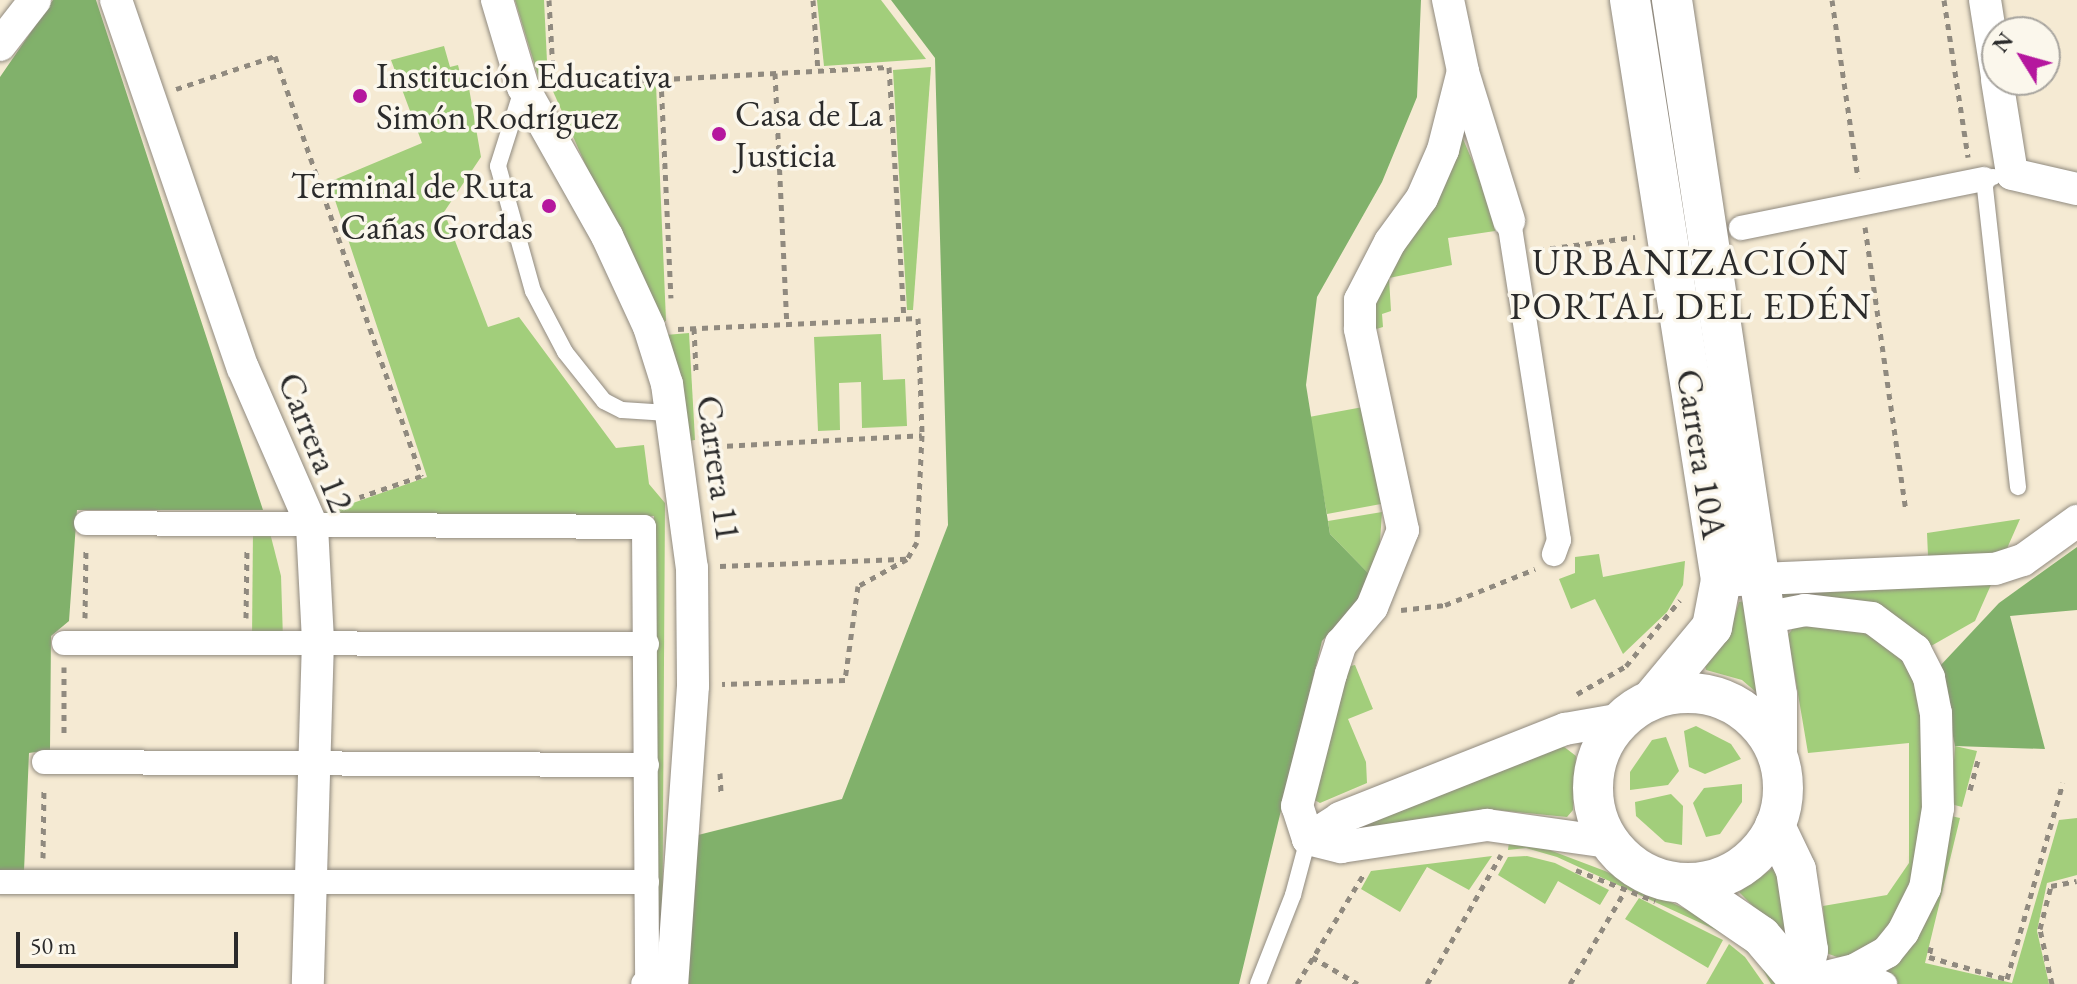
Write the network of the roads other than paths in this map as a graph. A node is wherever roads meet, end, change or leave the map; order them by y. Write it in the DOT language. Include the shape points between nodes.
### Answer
graph roads {
  1 [pos="35,0"];
  2 [pos="116,0"];
  3 [pos="497,0"];
  4 [pos="1448,0"];
  5 [pos="1630,0"];
  6 [pos="1672,0"];
  7 [pos="0,45"];
  8 [pos="1463,71"];
  9 [pos="523,87"];
  10 [pos="1996,96"];
  11 [pos="1989,178"];
  12 [pos="2077,189"];
  13 [pos="1509,221"];
  14 [pos="1741,228"];
  15 [pos="668,413"];
  16 [pos="2018,487"];
  17 [pos="2077,521"];
  18 [pos="86,523"];
  19 [pos="312,526"];
  20 [pos="1554,554"];
  21 [pos="1722,583"];
  22 [pos="1765,618"];
  23 [pos="318,640"];
  24 [pos="74,643"];
  25 [pos="647,644"];
  26 [pos="1638,708"];
  27 [pos="1777,752"];
  28 [pos="54,762"];
  29 [pos="314,764"];
  30 [pos="647,765"];
  31 [pos="1775,826"];
  32 [pos="1308,839"];
  33 [pos="1608,842"];
  34 [pos="0,882"];
  35 [pos="647,882"];
  36 [pos="311,884"];
  37 [pos="1675,895"];
  38 [pos="1854,970"];
  39 [pos="1801,983"];
  40 [pos="308,984"];
  41 [pos="643,984"];
  42 [pos="672,984"];
  43 [pos="1258,984"];
  44 [pos="1885,984"];
  1 -- 7 [label="street"];
  2 -- 19 [label="street, Carrera 12" via="243,368"];
  3 -- 9 [label="street, Carrera 11"];
  4 -- 8 [label="street"];
  5 -- 21 [label="street, Carrera 10A"];
  6 -- 21 [label="street"];
  8 -- 13 [label="street"];
  8 -- 32 [label="street" via="1443,150 1422,198 1390,242 1360,300 1360,329 1403,530 1372,607 1341,644 1307,753 1297,806"];
  9 -- 15 [label="street, Carrera 11" via="607,236 649,327 667,384"];
  9 -- 15 [label="lane" via="498,166 533,291 565,352 604,401 622,410"];
  10 -- 11 [label="street"];
  11 -- 12 [label="street"];
  11 -- 14 [label="street"];
  11 -- 16 [label="lane"];
  13 -- 20 [label="street" via="1559,540"];
  15 -- 42 [label="street, Carrera 11" via="692,568 693,686"];
  17 -- 21 [label="street" via="2023,560 1995,569"];
  18 -- 19 [label="street"];
  19 -- 23 [label="street, Carrera 12"];
  19 -- 25 [label="street" via="635,523 648,534"];
  21 -- 22 [label="street"];
  21 -- 26 [label="street, Carrera 10A" via="1712,627"];
  22 -- 27 [label="street" via="1777,695"];
  22 -- 38 [label="street" via="1805,610 1872,618 1915,650 1929,678 1939,744 1938,808 1925,888 1887,952"];
  23 -- 24 [label="street"];
  23 -- 25 [label="street"];
  23 -- 29 [label="street, Carrera 12"];
  25 -- 30 [label="street"];
  26 -- 27 [label="street" via="1690,692 1726,700 1757,721"];
  26 -- 32 [label="street" via="1565,729 1340,818"];
  26 -- 33 [label="street" via="1600,749 1592,786 1598,822"];
  27 -- 31 [label="street" via="1783,789"];
  28 -- 29 [label="street"];
  29 -- 30 [label="street"];
  29 -- 36 [label="street, Carrera 12"];
  30 -- 35 [label="street"];
  31 -- 37 [label="street" via="1754,857 1722,877"];
  31 -- 39 [label="street" via="1796,870 1808,950"];
  32 -- 33 [label="street" via="1341,847 1487,825"];
  32 -- 43 [label="lane" via="1293,895"];
  33 -- 37 [label="street"];
  34 -- 36 [label="street"];
  35 -- 36 [label="street"];
  35 -- 41 [label="street"];
  36 -- 40 [label="street, Carrera 12"];
  37 -- 39 [label="street" via="1761,936"];
  38 -- 39 [label="street"];
  38 -- 44 [label="street"];
}
